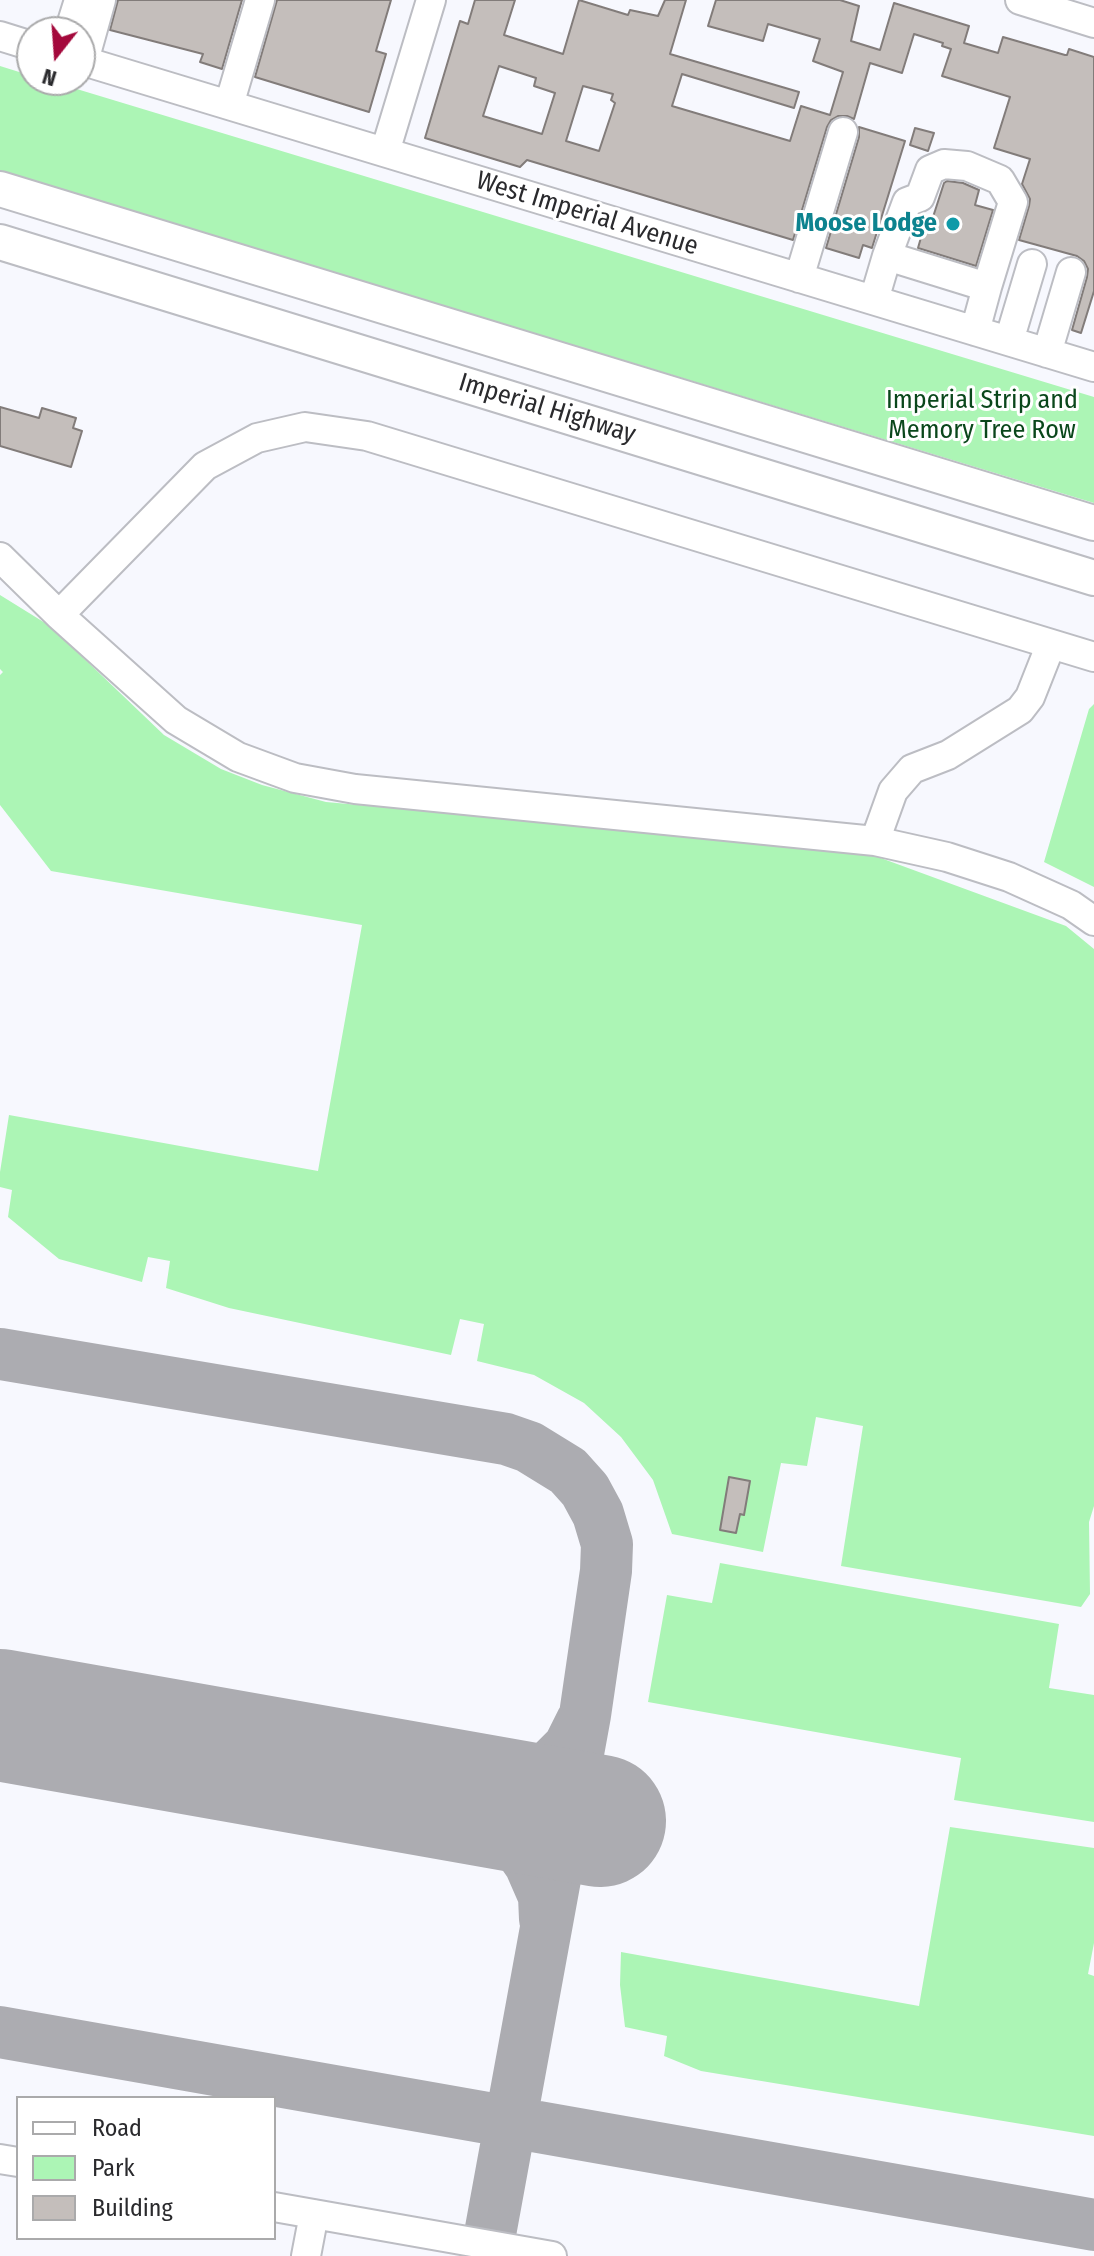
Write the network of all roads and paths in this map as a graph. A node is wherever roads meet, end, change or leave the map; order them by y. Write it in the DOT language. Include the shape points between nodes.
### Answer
graph roads {
  1 [pos="260,0"];
  2 [pos="431,0"];
  3 [pos="1020,0"];
  4 [pos="1094,23"];
  5 [pos="96,65"];
  6 [pos="229,105"];
  7 [pos="843,132"];
  8 [pos="385,152"];
  9 [pos="0,189"];
  10 [pos="0,242"];
  11 [pos="887,256"];
  12 [pos="1032,264"];
  13 [pos="1071,272"];
  14 [pos="799,278"];
  15 [pos="987,287"];
  16 [pos="874,300"];
  17 [pos="975,331"];
  18 [pos="1009,341"];
  19 [pos="1047,353"];
  20 [pos="1094,367"];
  21 [pos="1094,523"];
  22 [pos="0,557"];
  23 [pos="1094,578"];
  24 [pos="59,615"];
  25 [pos="1051,644"];
  26 [pos="1094,657"];
  27 [pos="875,841"];
  28 [pos="1094,921"];
  29 [pos="276,2207"];
  30 [pos="314,2214"];
  31 [pos="306,2256"];
  32 [pos="552,2256"];
  1 -- 6 [label="street"];
  2 -- 8 [label="street"];
  3 -- 4 [label="street"];
  5 -- 6 [label="street, West Imperial Avenue"];
  6 -- 8 [label="street, West Imperial Avenue"];
  7 -- 14 [label="street"];
  8 -- 14 [label="street, West Imperial Avenue"];
  9 -- 21 [label="main road, Imperial Highway"];
  10 -- 23 [label="main road, Imperial Highway"];
  11 -- 15 [label="street"];
  11 -- 15 [label="street" via="907,202 920,197 930,170 944,164 967,166 1000,180 1013,202"];
  11 -- 16 [label="street"];
  12 -- 18 [label="street"];
  13 -- 19 [label="street"];
  14 -- 16 [label="street, West Imperial Avenue"];
  15 -- 17 [label="street"];
  16 -- 17 [label="street, West Imperial Avenue"];
  17 -- 18 [label="street, West Imperial Avenue"];
  18 -- 19 [label="street, West Imperial Avenue"];
  19 -- 20 [label="street, West Imperial Avenue"];
  22 -- 24 [label="street"];
  24 -- 25 [label="street" via="205,466 257,438 305,427 367,436"];
  24 -- 27 [label="street" via="176,720 238,757 295,778 355,789"];
  25 -- 26 [label="street"];
  25 -- 27 [label="street" via="1020,710 948,755 912,769 893,791"];
  27 -- 28 [label="street" via="1009,877"];
  29 -- 30 [label="street"];
  30 -- 31 [label="street"];
  30 -- 32 [label="street"];
}
